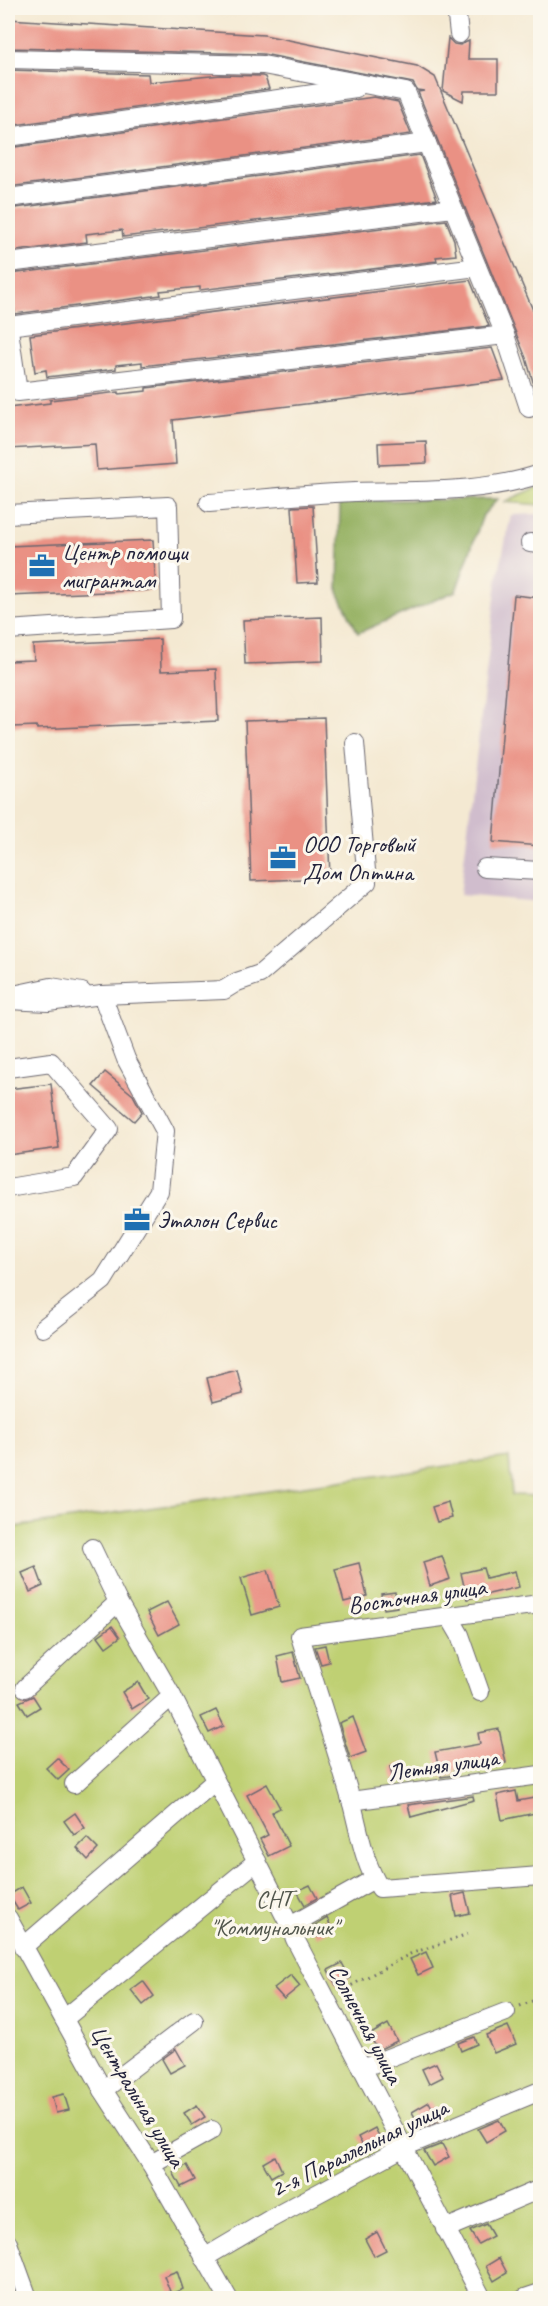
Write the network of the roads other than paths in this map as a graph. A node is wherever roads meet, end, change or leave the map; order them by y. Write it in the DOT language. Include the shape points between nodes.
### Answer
graph roads {
  1 [pos="456,8"];
  2 [pos="459,34"];
  3 [pos="8,59"];
  4 [pos="373,86"];
  5 [pos="8,136"];
  6 [pos="427,143"];
  7 [pos="8,198"];
  8 [pos="453,208"];
  9 [pos="8,263"];
  10 [pos="477,267"];
  11 [pos="8,324"];
  12 [pos="505,335"];
  13 [pos="529,408"];
  14 [pos="540,474"];
  15 [pos="209,503"];
  16 [pos="8,514"];
  17 [pos="8,630"];
  18 [pos="355,743"];
  19 [pos="485,868"];
  20 [pos="540,871"];
  21 [pos="102,995"];
  22 [pos="8,998"];
  23 [pos="8,1068"];
  24 [pos="8,1188"];
  25 [pos="43,1328"];
  26 [pos="92,1548"];
  27 [pos="118,1602"];
  28 [pos="540,1604"];
  29 [pos="449,1616"];
  30 [pos="25,1688"];
  31 [pos="480,1692"];
  32 [pos="172,1696"];
  33 [pos="540,1775"];
  34 [pos="215,1781"];
  35 [pos="74,1784"];
  36 [pos="351,1802"];
  37 [pos="257,1861"];
  38 [pos="540,1876"];
  39 [pos="374,1879"];
  40 [pos="8,1918"];
  41 [pos="290,1926"];
  42 [pos="24,1947"];
  43 [pos="506,2012"];
  44 [pos="64,2019"];
  45 [pos="194,2020"];
  46 [pos="362,2068"];
  47 [pos="103,2090"];
  48 [pos="540,2091"];
  49 [pos="212,2130"];
  50 [pos="404,2147"];
  51 [pos="151,2164"];
  52 [pos="540,2189"];
  53 [pos="445,2229"];
  54 [pos="8,2243"];
  55 [pos="204,2258"];
  56 [pos="540,2292"];
  57 [pos="28,2298"];
  58 [pos="228,2298"];
  59 [pos="482,2298"];
  60 [pos="525,2298"];
  1 -- 2 [label="street"];
  3 -- 4 [label="street" via="263,66"];
  4 -- 5 [label="street"];
  4 -- 6 [label="street" via="406,92"];
  6 -- 7 [label="street"];
  6 -- 8 [label="street"];
  8 -- 9 [label="street"];
  8 -- 10 [label="street"];
  10 -- 11 [label="street"];
  10 -- 12 [label="street"];
  11 -- 12 [label="street" via="18,392"];
  12 -- 13 [label="street"];
  14 -- 15 [label="street" via="464,488 322,493"];
  16 -- 17 [label="street" via="168,506 171,619"];
  18 -- 21 [label="street" via="367,882 260,974 224,990"];
  19 -- 20 [label="street"];
  21 -- 22 [label="street" via="51,987"];
  21 -- 25 [label="street" via="126,1059 165,1131 159,1191 103,1281"];
  23 -- 24 [label="street" via="51,1062 109,1129 74,1177"];
  26 -- 27 [label="street, Солнечная улица"];
  27 -- 30 [label="street"];
  27 -- 32 [label="street, Солнечная улица"];
  28 -- 29 [label="street, Восточная улица"];
  29 -- 31 [label="street" via="460,1635"];
  29 -- 36 [label="street, Восточная улица" via="300,1636"];
  32 -- 34 [label="street, Солнечная улица"];
  32 -- 35 [label="street"];
  33 -- 36 [label="street, Летняя улица"];
  34 -- 37 [label="street, Солнечная улица"];
  34 -- 42 [label="street"];
  36 -- 39 [label="street"];
  37 -- 41 [label="street, Солнечная улица"];
  37 -- 44 [label="street"];
  38 -- 39 [label="street" via="380,1888"];
  39 -- 41 [label="street"];
  40 -- 42 [label="street, Центральная улица"];
  41 -- 46 [label="street, Солнечная улица"];
  42 -- 44 [label="street, Центральная улица"];
  43 -- 46 [label="street"];
  44 -- 47 [label="street, Центральная улица"];
  45 -- 47 [label="street"];
  46 -- 50 [label="street, Солнечная улица"];
  47 -- 51 [label="street, Центральная улица"];
  48 -- 50 [label="street, 2-я Параллельная улица"];
  49 -- 51 [label="street"];
  50 -- 53 [label="street, Солнечная улица"];
  50 -- 55 [label="street, 2-я Параллельная улица"];
  51 -- 55 [label="street, Центральная улица"];
  52 -- 53 [label="street"];
  53 -- 59 [label="street, Солнечная улица"];
  54 -- 57 [label="street"];
  55 -- 58 [label="street, Центральная улица"];
  56 -- 60 [label="street"];
}
